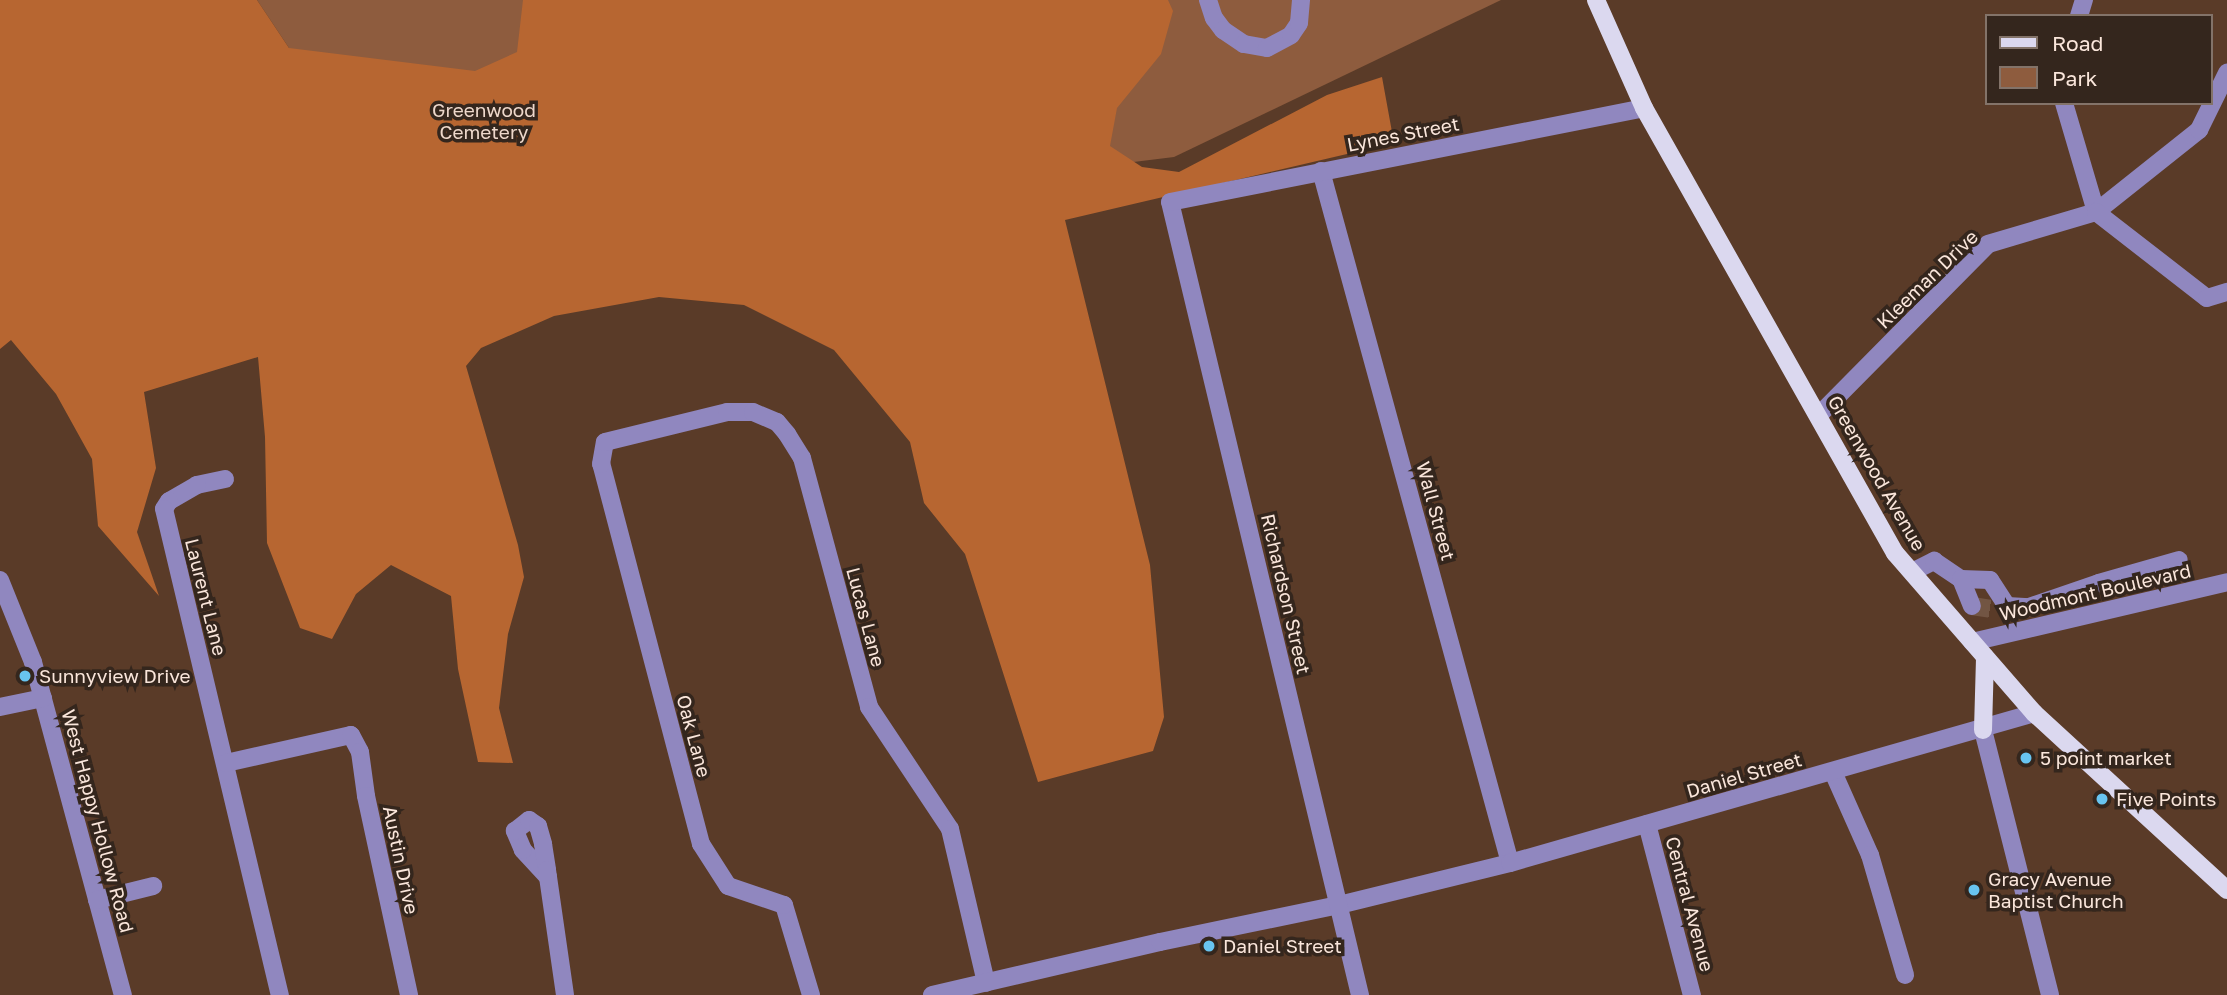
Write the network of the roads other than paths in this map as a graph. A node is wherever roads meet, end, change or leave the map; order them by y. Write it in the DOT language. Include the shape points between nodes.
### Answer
graph roads {
  1 [pos="1208,0"];
  2 [pos="1301,0"];
  3 [pos="1596,0"];
  4 [pos="2227,73"];
  5 [pos="2213,102"];
  6 [pos="2065,105"];
  7 [pos="2211,105"];
  8 [pos="1644,107"];
  9 [pos="1321,171"];
  10 [pos="1170,202"];
  11 [pos="2096,212"];
  12 [pos="2227,292"];
  13 [pos="1819,415"];
  14 [pos="605,442"];
  15 [pos="225,479"];
  16 [pos="2179,560"];
  17 [pos="1912,572"];
  18 [pos="1961,579"];
  19 [pos="0,580"];
  20 [pos="2227,582"];
  21 [pos="2099,583"];
  22 [pos="1972,606"];
  23 [pos="2109,610"];
  24 [pos="1972,642"];
  25 [pos="1985,657"];
  26 [pos="43,698"];
  27 [pos="0,707"];
  28 [pos="2034,713"];
  29 [pos="1983,730"];
  30 [pos="226,763"];
  31 [pos="1833,772"];
  32 [pos="1647,824"];
  33 [pos="1510,863"];
  34 [pos="548,877"];
  35 [pos="153,886"];
  36 [pos="2227,890"];
  37 [pos="97,900"];
  38 [pos="1339,905"];
  39 [pos="1905,975"];
  40 [pos="986,983"];
  41 [pos="123,995"];
  42 [pos="280,995"];
  43 [pos="409,995"];
  44 [pos="565,995"];
  45 [pos="811,995"];
  46 [pos="932,995"];
  47 [pos="1360,995"];
  48 [pos="1692,995"];
  49 [pos="2050,995"];
  1 -- 2 [label="street" via="1223,30 1244,44 1267,48 1291,35 1299,23"];
  3 -- 8 [label="main road, Greenwood Avenue"];
  4 -- 5 [label="street"];
  6 -- 11 [label="street"];
  7 -- 11 [label="street" via="2199,130"];
  8 -- 9 [label="street, Lynes Street"];
  8 -- 13 [label="main road, Greenwood Avenue"];
  9 -- 10 [label="street, Lynes Street"];
  9 -- 33 [label="street, Wall Street"];
  10 -- 38 [label="street, Richardson Street"];
  11 -- 12 [label="street" via="2207,298"];
  11 -- 13 [label="street, Kleeman Drive" via="1988,244"];
  13 -- 17 [label="main road, Greenwood Avenue" via="1895,553"];
  14 -- 40 [label="street, Lucas Lane" via="727,412 753,412 777,422 787,433 802,458 869,706 950,829"];
  14 -- 45 [label="street, Oak Lane" via="601,464 701,844 728,886 784,905"];
  15 -- 30 [label="street, Laurent Lane" via="197,485 169,501 164,509"];
  16 -- 21 [label="street"];
  17 -- 18 [label="street" via="1934,561"];
  17 -- 24 [label="main road, Greenwood Avenue"];
  18 -- 21 [label="street" via="1990,580 1999,608 2029,607"];
  18 -- 22 [label="street"];
  19 -- 26 [label="street, West Happy Hollow Road"];
  20 -- 23 [label="street, Woodmont Boulevard"];
  21 -- 23 [label="street"];
  23 -- 24 [label="street, Woodmont Boulevard"];
  24 -- 25 [label="main road, Greenwood Avenue"];
  25 -- 28 [label="main road, Greenwood Avenue"];
  25 -- 29 [label="main road"];
  26 -- 27 [label="street"];
  26 -- 37 [label="street, West Happy Hollow Road"];
  28 -- 29 [label="street, Daniel Street"];
  28 -- 36 [label="main road, Greenwood Avenue"];
  29 -- 31 [label="street, Daniel Street"];
  29 -- 49 [label="street"];
  30 -- 42 [label="street, Laurent Lane"];
  30 -- 43 [label="street, Austin Drive" via="351,735 360,752"];
  31 -- 32 [label="street, Daniel Street"];
  31 -- 39 [label="street" via="1870,855"];
  32 -- 33 [label="street, Daniel Street"];
  32 -- 48 [label="street, Central Avenue"];
  33 -- 38 [label="street, Daniel Street"];
  34 -- 44 [label="street"];
  35 -- 37 [label="street"];
  37 -- 41 [label="street, West Happy Hollow Road"];
  38 -- 40 [label="street, Daniel Street"];
  38 -- 47 [label="street, Richardson Street"];
  40 -- 46 [label="street, Daniel Street"];
}
